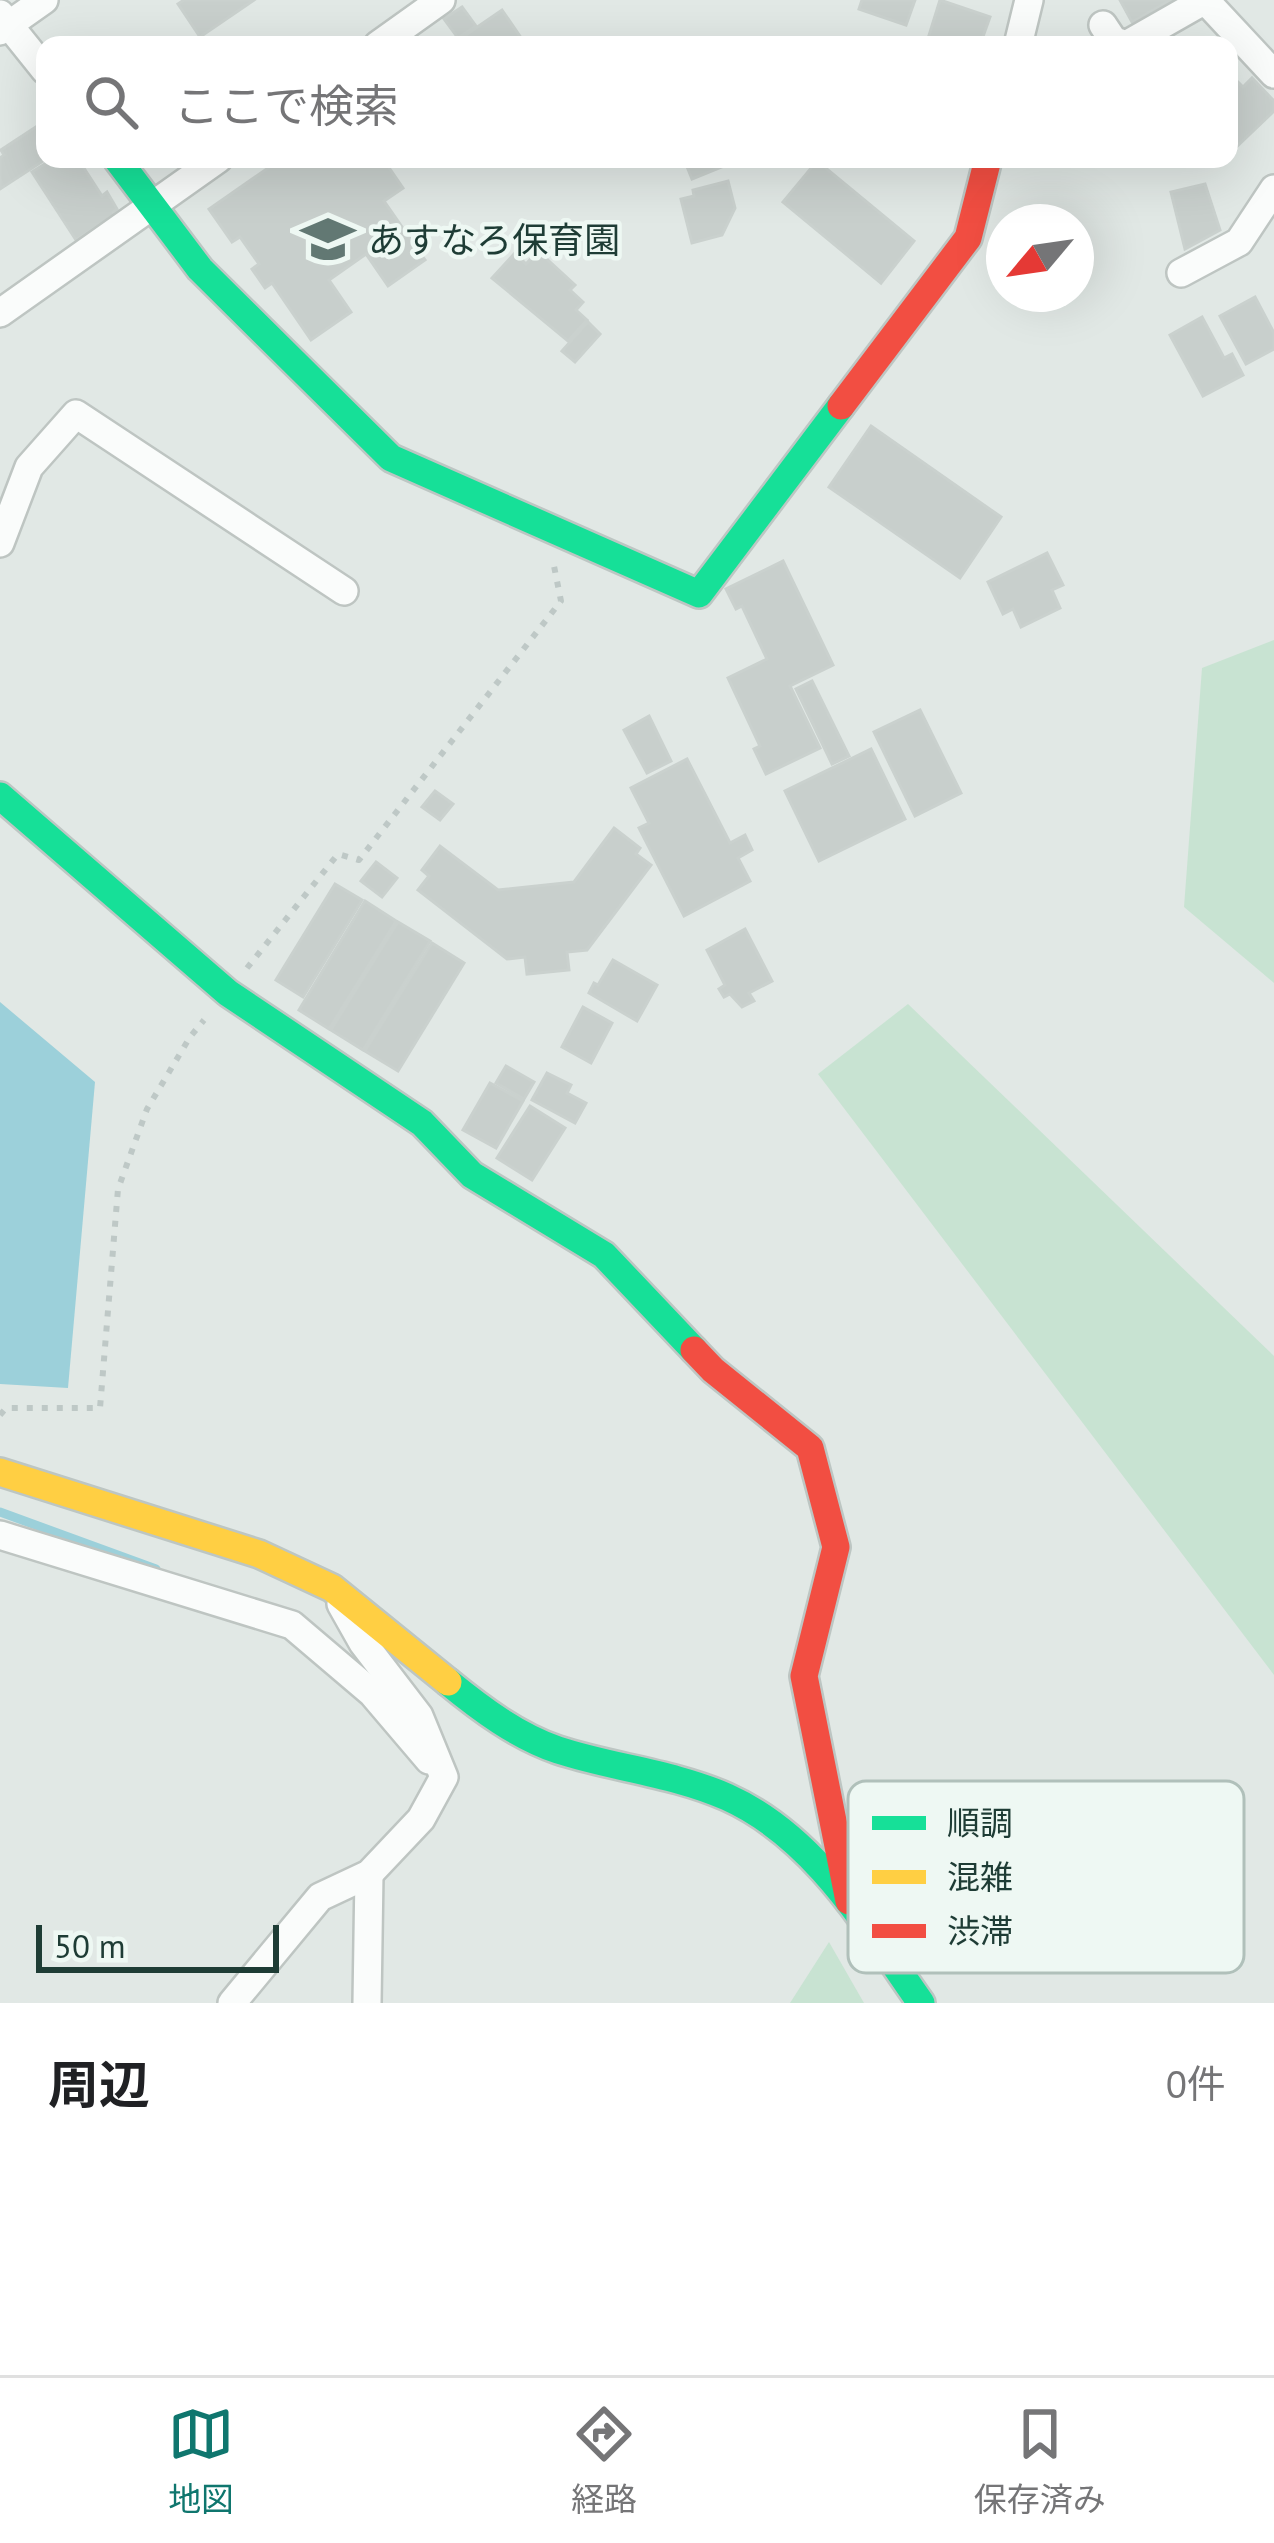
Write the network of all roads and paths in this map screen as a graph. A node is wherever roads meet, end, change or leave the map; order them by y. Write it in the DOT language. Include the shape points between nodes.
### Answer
graph roads {
  1 [pos="44,0"];
  2 [pos="441,0"];
  3 [pos="1029,0"];
  4 [pos="3,23"];
  5 [pos="1103,26"];
  6 [pos="391,36"];
  7 [pos="1020,36"];
  8 [pos="1110,36"];
  9 [pos="1142,36"];
  10 [pos="36,60"];
  11 [pos="1274,74"];
  12 [pos="124,168"];
  13 [pos="205,168"];
  14 [pos="986,168"];
  15 [pos="1274,189"];
  16 [pos="153,205"];
  17 [pos="1181,273"];
  18 [pos="0,313"];
  19 [pos="0,543"];
  20 [pos="344,592"];
  21 [pos="0,796"];
  22 [pos="0,1472"];
  23 [pos="0,1535"];
  24 [pos="332,1588"];
  25 [pos="444,1777"];
  26 [pos="369,1874"];
  27 [pos="848,1896"];
  28 [pos="848,1900"];
  29 [pos="900,1973"];
  30 [pos="232,2003"];
  31 [pos="367,2003"];
  32 [pos="921,2003"];
  1 -- 4 [label="street"];
  2 -- 6 [label="street"];
  3 -- 7 [label="street"];
  4 -- 10 [label="street"];
  5 -- 8 [label="street"];
  9 -- 11 [label="street" via="1205,0"];
  12 -- 16 [label="street"];
  13 -- 16 [label="street"];
  14 -- 16 [label="street" via="968,238 699,594 391,458 200,269"];
  15 -- 17 [label="street" via="1240,242"];
  16 -- 18 [label="street"];
  19 -- 20 [label="street" via="29,467 76,414"];
  21 -- 27 [label="street" via="228,993 422,1123 472,1175 604,1255 713,1370 811,1448 836,1547 804,1676"];
  22 -- 24 [label="street" via="259,1554"];
  23 -- 25 [label="street" via="292,1625 372,1693"];
  24 -- 25 [label="street" via="419,1716"];
  24 -- 28 [label="street" via="525,1736 730,1798 813,1857"];
  25 -- 26 [label="street" via="421,1819"];
  26 -- 30 [label="street" via="320,1897"];
  26 -- 31 [label="street"];
  29 -- 32 [label="street"];
}
